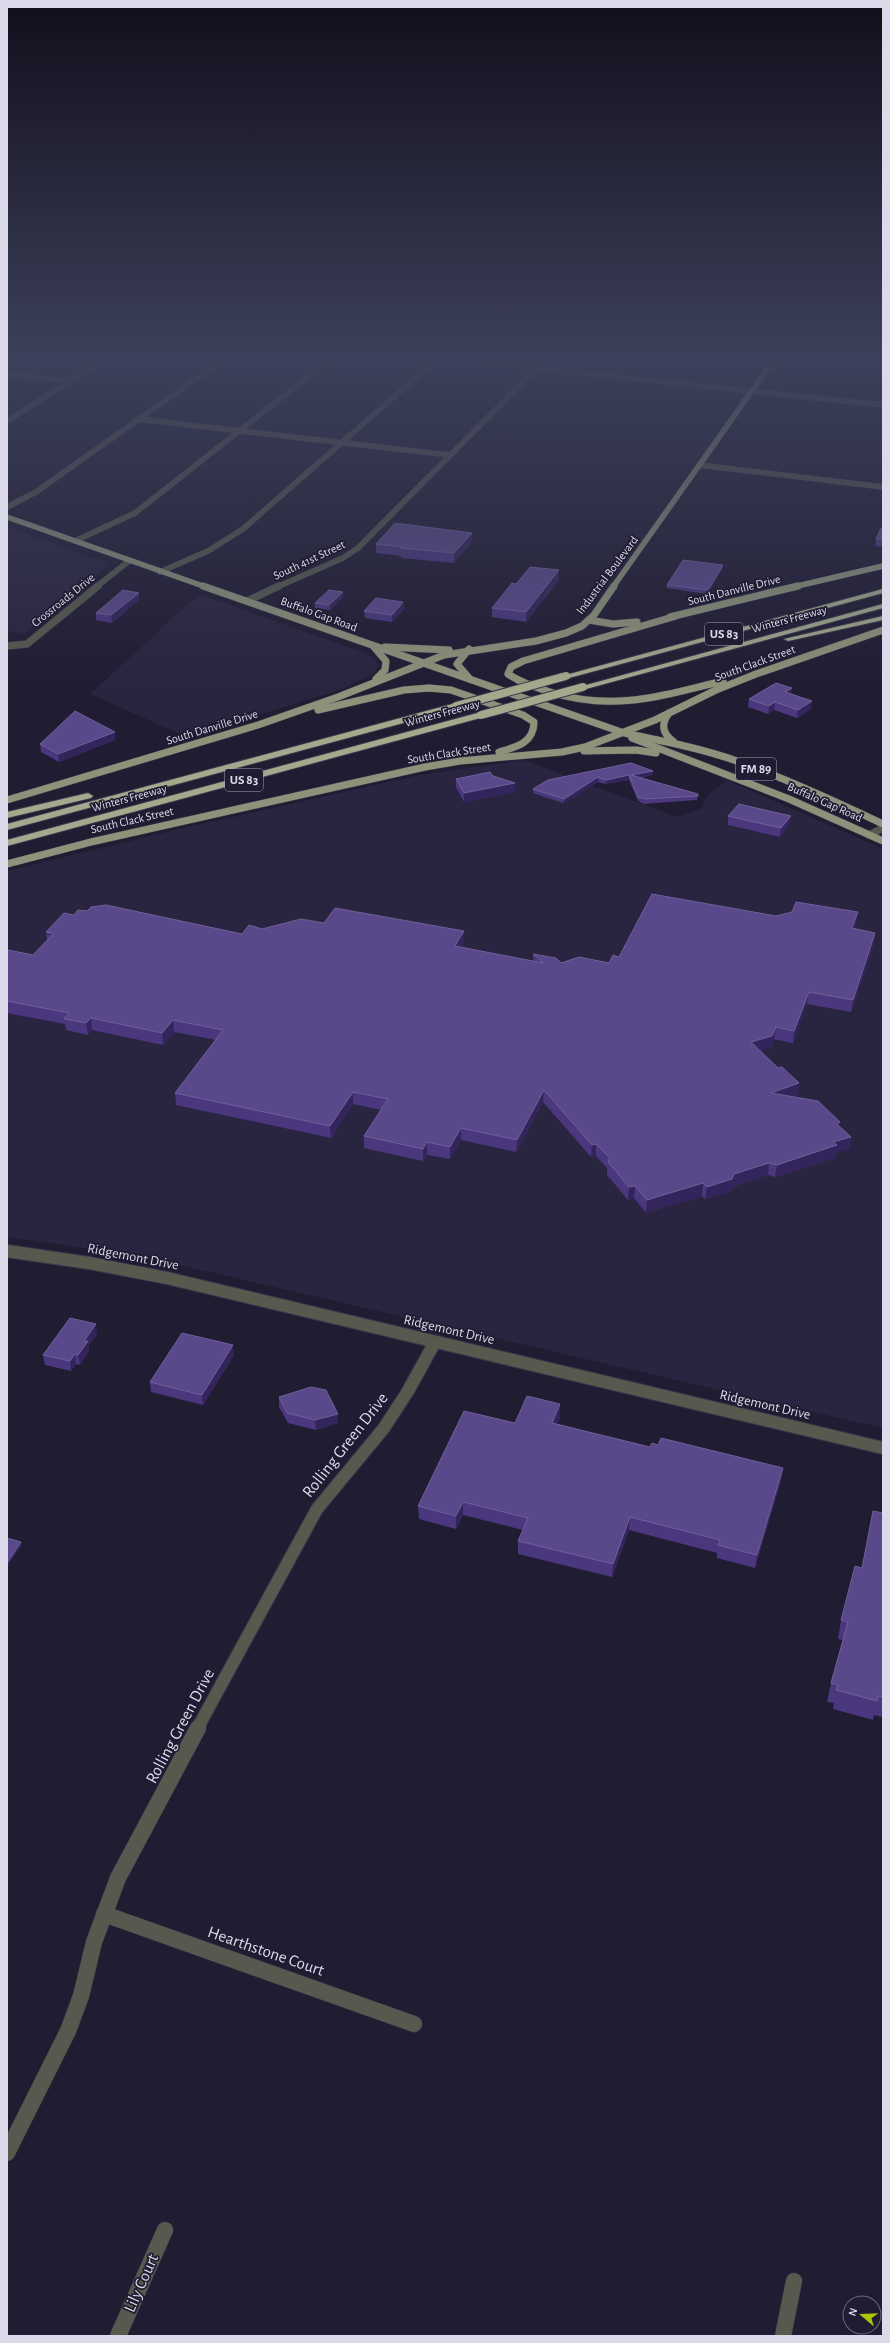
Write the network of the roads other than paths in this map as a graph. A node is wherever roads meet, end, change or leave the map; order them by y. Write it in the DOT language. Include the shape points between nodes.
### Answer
graph roads {
  1 [pos="66,470"];
  2 [pos="191,470"];
  3 [pos="309,470"];
  4 [pos="434,470"];
  5 [pos="695,470"];
  6 [pos="746,470"];
  7 [pos="883,486"];
  8 [pos="7,507"];
  9 [pos="7,517"];
  10 [pos="75,541"];
  11 [pos="129,561"];
  12 [pos="883,566"];
  13 [pos="160,572"];
  14 [pos="883,590"];
  15 [pos="247,601"];
  16 [pos="883,606"];
  17 [pos="676,616"];
  18 [pos="883,618"];
  19 [pos="589,620"];
  20 [pos="883,630"];
  21 [pos="7,646"];
  22 [pos="372,646"];
  23 [pos="469,650"];
  24 [pos="420,663"];
  25 [pos="634,673"];
  26 [pos="756,674"];
  27 [pos="473,682"];
  28 [pos="370,684"];
  29 [pos="669,713"];
  30 [pos="258,725"];
  31 [pos="624,733"];
  32 [pos="674,743"];
  33 [pos="296,749"];
  34 [pos="562,752"];
  35 [pos="675,756"];
  36 [pos="460,761"];
  37 [pos="7,800"];
  38 [pos="146,806"];
  39 [pos="7,815"];
  40 [pos="883,824"];
  41 [pos="7,827"];
  42 [pos="883,828"];
  43 [pos="869,835"];
  44 [pos="883,842"];
  45 [pos="7,843"];
  46 [pos="7,852"];
  47 [pos="7,864"];
  48 [pos="7,1251"];
  49 [pos="434,1342"];
  50 [pos="883,1448"];
  51 [pos="104,1914"];
  52 [pos="414,2024"];
  53 [pos="7,2153"];
  54 [pos="165,2230"];
  55 [pos="794,2281"];
  56 [pos="118,2336"];
  57 [pos="783,2336"];
  1 -- 8 [label="street" via="36,492"];
  2 -- 10 [label="street" via="136,513"];
  3 -- 13 [label="street" via="226,542"];
  4 -- 15 [label="street, South 41st Street" via="358,548 343,558"];
  5 -- 19 [label="main road, Industrial Boulevard"];
  6 -- 7 [label="street"];
  9 -- 10 [label="main road, Buffalo Gap Road"];
  10 -- 11 [label="main road, Buffalo Gap Road"];
  11 -- 13 [label="main road, Buffalo Gap Road"];
  11 -- 21 [label="street, Crossroads Drive" via="27,644"];
  12 -- 17 [label="main road, South Danville Drive"];
  13 -- 15 [label="main road, Buffalo Gap Road"];
  14 -- 33 [label="highway, Winters Freeway / US 83, bridge"];
  15 -- 22 [label="main road, Buffalo Gap Road"];
  16 -- 25 [label="highway, Winters Freeway / US 83"];
  17 -- 19 [label="main road, South Danville Drive" via="625,624"];
  17 -- 26 [label="main road" via="523,661 511,667 508,674 522,683 572,699 614,704 657,697"];
  18 -- 25 [label="highway"];
  19 -- 23 [label="main road, Industrial Boulevard" via="574,630 547,639"];
  20 -- 26 [label="main road, South Clack Street"];
  22 -- 23 [label="main road" via="417,650"];
  22 -- 24 [label="main road, Buffalo Gap Road"];
  22 -- 28 [label="main road" via="386,662 385,670"];
  23 -- 24 [label="main road, Industrial Boulevard"];
  23 -- 27 [label="main road" via="457,664"];
  24 -- 27 [label="main road, Buffalo Gap Road / FM 89"];
  24 -- 28 [label="main road, South Danville Drive"];
  25 -- 38 [label="highway, Winters Freeway / US 83, bridge"];
  26 -- 29 [label="main road, South Clack Street"];
  27 -- 31 [label="main road, Buffalo Gap Road / FM 89"];
  28 -- 30 [label="main road, South Danville Drive"];
  29 -- 31 [label="main road, South Clack Street"];
  29 -- 32 [label="main road" via="662,727 665,736"];
  30 -- 36 [label="main road" via="397,691 429,688 451,690 523,715 534,722 535,730 525,743 497,753"];
  30 -- 37 [label="main road, South Danville Drive"];
  31 -- 32 [label="main road, Buffalo Gap Road / FM 89"];
  31 -- 34 [label="main road, South Clack Street" via="586,747"];
  31 -- 35 [label="main road, Buffalo Gap Road / FM 89" via="639,742"];
  32 -- 40 [label="main road, Buffalo Gap Road / FM 89" via="736,761 790,781"];
  33 -- 39 [label="highway"];
  33 -- 41 [label="highway, Winters Freeway / US 83"];
  34 -- 35 [label="main road" via="636,750"];
  34 -- 36 [label="main road, South Clack Street"];
  35 -- 43 [label="main road, Buffalo Gap Road / FM 89" via="789,799"];
  36 -- 47 [label="main road, South Clack Street" via="98,840"];
  38 -- 45 [label="highway, Winters Freeway / US 83"];
  38 -- 46 [label="highway"];
  42 -- 43 [label="street"];
  43 -- 44 [label="main road, Buffalo Gap Road / FM 89"];
  48 -- 49 [label="street, Ridgemont Drive" via="167,1278"];
  49 -- 50 [label="street, Ridgemont Drive"];
  49 -- 51 [label="street, Rolling Green Drive" via="384,1428 317,1509 288,1559 118,1878"];
  51 -- 52 [label="street, Hearthstone Court"];
  51 -- 53 [label="street, Rolling Green Drive" via="68,2031"];
  54 -- 56 [label="street, Lily Court"];
  55 -- 57 [label="street"];
}
